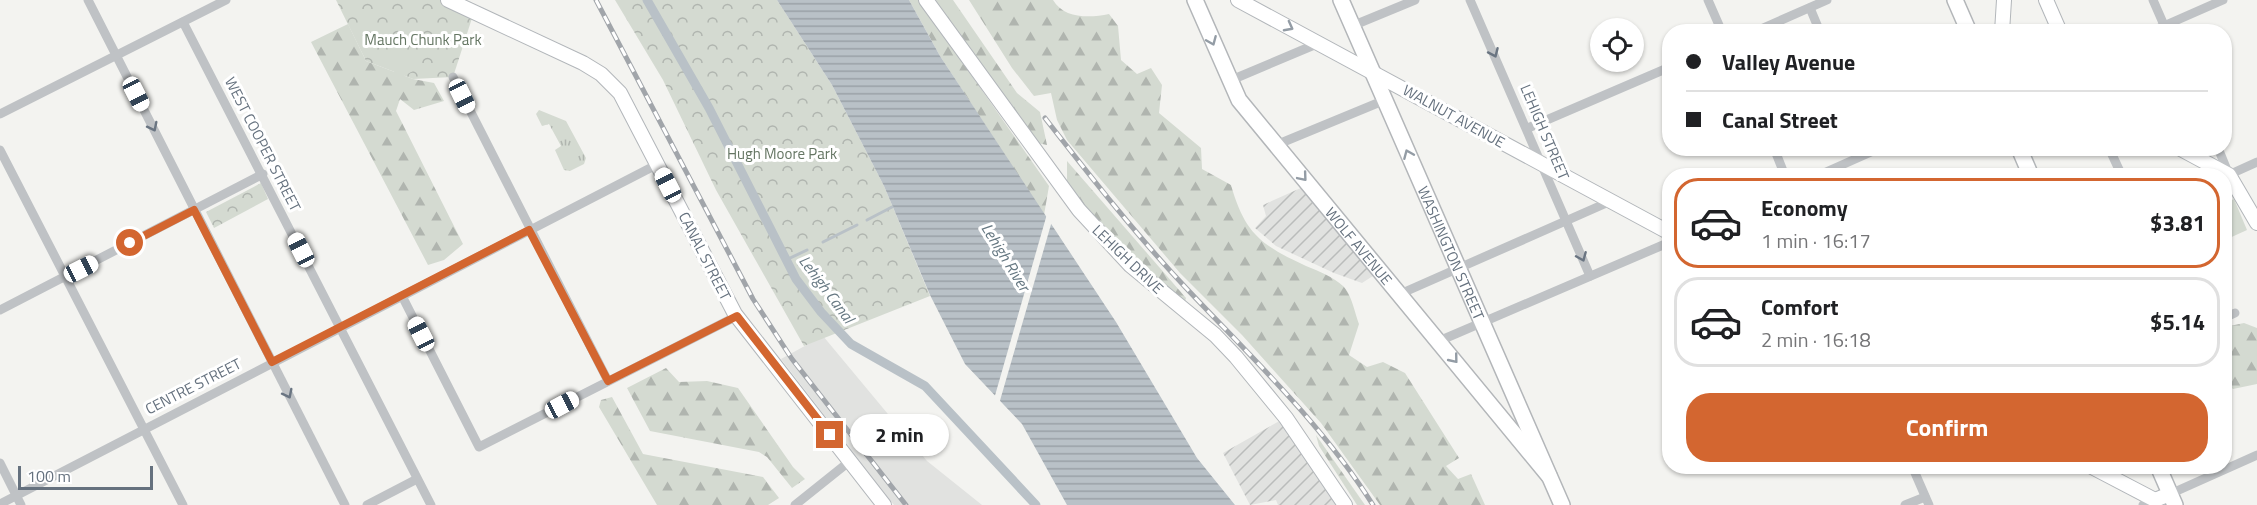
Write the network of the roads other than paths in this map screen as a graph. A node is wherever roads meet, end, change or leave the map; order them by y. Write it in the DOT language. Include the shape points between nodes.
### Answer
graph roads {
  1 [pos="88,0"];
  2 [pos="226,0"];
  3 [pos="448,0"];
  4 [pos="926,0"];
  5 [pos="1195,0"];
  6 [pos="1238,0"];
  7 [pos="1341,0"];
  8 [pos="1415,0"];
  9 [pos="1470,0"];
  10 [pos="1708,0"];
  11 [pos="1827,0"];
  12 [pos="1955,0"];
  13 [pos="2004,0"];
  14 [pos="2046,0"];
  15 [pos="2153,0"];
  16 [pos="2223,0"];
  17 [pos="1809,8"];
  18 [pos="183,22"];
  19 [pos="1718,24"];
  20 [pos="1772,24"];
  21 [pos="1816,24"];
  22 [pos="1966,24"];
  23 [pos="2002,24"];
  24 [pos="2056,24"];
  25 [pos="2164,24"];
  26 [pos="2174,24"];
  27 [pos="1353,27"];
  28 [pos="1319,43"];
  29 [pos="117,55"];
  30 [pos="1372,71"];
  31 [pos="1662,71"];
  32 [pos="453,77"];
  33 [pos="1229,81"];
  34 [pos="1384,100"];
  35 [pos="0,114"];
  36 [pos="1528,128"];
  37 [pos="1276,145"];
  38 [pos="0,150"];
  39 [pos="1862,156"];
  40 [pos="2193,156"];
  41 [pos="2257,162"];
  42 [pos="658,164"];
  43 [pos="1542,164"];
  44 [pos="1835,168"];
  45 [pos="2213,168"];
  46 [pos="263,174"];
  47 [pos="2232,174"];
  48 [pos="2232,184"];
  49 [pos="1611,201"];
  50 [pos="194,210"];
  51 [pos="1567,221"];
  52 [pos="2257,223"];
  53 [pos="1662,229"];
  54 [pos="529,230"];
  55 [pos="1662,245"];
  56 [pos="1458,269"];
  57 [pos="1590,276"];
  58 [pos="64,277"];
  59 [pos="1400,294"];
  60 [pos="402,296"];
  61 [pos="0,310"];
  62 [pos="2235,313"];
  63 [pos="2232,314"];
  64 [pos="737,316"];
  65 [pos="1481,323"];
  66 [pos="340,327"];
  67 [pos="1439,341"];
  68 [pos="272,362"];
  69 [pos="608,381"];
  70 [pos="1520,410"];
  71 [pos="1500,416"];
  72 [pos="144,428"];
  73 [pos="2257,455"];
  74 [pos="850,461"];
  75 [pos="0,463"];
  76 [pos="2232,468"];
  77 [pos="1915,474"];
  78 [pos="2103,474"];
  79 [pos="2161,474"];
  80 [pos="2220,474"];
  81 [pos="1549,476"];
  82 [pos="417,478"];
  83 [pos="17,496"];
  84 [pos="2172,499"];
  85 [pos="1927,501"];
  86 [pos="2149,502"];
  87 [pos="0,504"];
  88 [pos="21,505"];
  89 [pos="183,505"];
  90 [pos="345,505"];
  91 [pos="367,505"];
  92 [pos="430,505"];
  93 [pos="795,505"];
  94 [pos="884,505"];
  95 [pos="1345,505"];
  96 [pos="1562,505"];
  97 [pos="1905,505"];
  1 -- 29 [label="street"];
  2 -- 18 [label="street"];
  3 -- 42 [label="street, CANAL STREET" via="601,74 624,100"];
  4 -- 95 [label="street, LEHIGH DRIVE" via="1079,210 1130,265 1236,357 1286,418"];
  5 -- 33 [label="main road, WOLF AVENUE, one-way"];
  6 -- 28 [label="street, WALNUT AVENUE, one-way"];
  7 -- 27 [label="main road, WASHINGTON STREET"];
  8 -- 27 [label="street"];
  9 -- 36 [label="street, LEHIGH STREET, one-way"];
  10 -- 19 [label="street"];
  11 -- 17 [label="street"];
  12 -- 22 [label="main road"];
  13 -- 23 [label="street"];
  14 -- 24 [label="street"];
  15 -- 25 [label="street"];
  16 -- 26 [label="street"];
  17 -- 20 [label="street"];
  17 -- 21 [label="street"];
  18 -- 29 [label="street"];
  18 -- 46 [label="street, WEST COOPER STREET"];
  27 -- 30 [label="main road, WASHINGTON STREET"];
  28 -- 30 [label="street, WALNUT AVENUE"];
  28 -- 33 [label="street"];
  29 -- 35 [label="street"];
  29 -- 50 [label="street, one-way"];
  30 -- 34 [label="main road, WASHINGTON STREET"];
  30 -- 43 [label="street, WALNUT AVENUE"];
  31 -- 36 [label="street"];
  32 -- 54 [label="street"];
  33 -- 37 [label="main road, WOLF AVENUE" via="1239,100"];
  34 -- 37 [label="street"];
  56 -- 34 [label="main road, WASHINGTON STREET, one-way"];
  36 -- 43 [label="street, LEHIGH STREET"];
  37 -- 59 [label="main road, WOLF AVENUE, one-way"];
  38 -- 58 [label="street"];
  39 -- 44 [label="street"];
  40 -- 45 [label="street"];
  41 -- 47 [label="street"];
  42 -- 54 [label="street, CENTRE STREET"];
  42 -- 64 [label="street, CANAL STREET"];
  43 -- 49 [label="street, WALNUT AVENUE"];
  43 -- 51 [label="street, LEHIGH STREET"];
  46 -- 50 [label="street"];
  46 -- 66 [label="street, WEST COOPER STREET"];
  48 -- 52 [label="street"];
  49 -- 51 [label="street"];
  49 -- 53 [label="street, WALNUT AVENUE"];
  50 -- 58 [label="street"];
  50 -- 68 [label="street"];
  51 -- 56 [label="street"];
  51 -- 57 [label="street, LEHIGH STREET, one-way"];
  54 -- 60 [label="street, CENTRE STREET"];
  54 -- 69 [label="street"];
  55 -- 57 [label="street"];
  56 -- 59 [label="street"];
  56 -- 65 [label="main road, WASHINGTON STREET"];
  57 -- 65 [label="street"];
  58 -- 61 [label="street"];
  58 -- 72 [label="street"];
  59 -- 67 [label="main road, WOLF AVENUE"];
  60 -- 66 [label="street, CENTRE STREET"];
  60 -- 69 [label="street" via="479,447"];
  62 -- 63 [label="street"];
  64 -- 69 [label="street"];
  64 -- 74 [label="street, CANAL STREET"];
  65 -- 67 [label="street"];
  65 -- 70 [label="main road, WASHINGTON STREET"];
  66 -- 68 [label="street, CENTRE STREET"];
  66 -- 82 [label="street, WEST COOPER STREET"];
  67 -- 71 [label="main road, WOLF AVENUE, one-way"];
  68 -- 72 [label="street, CENTRE STREET"];
  68 -- 90 [label="street, one-way"];
  70 -- 71 [label="main road"];
  70 -- 81 [label="main road, WASHINGTON STREET"];
  71 -- 81 [label="main road, WOLF AVENUE"];
  72 -- 83 [label="street, CENTRE STREET"];
  72 -- 89 [label="street"];
  73 -- 76 [label="street"];
  74 -- 93 [label="street"];
  74 -- 94 [label="street, CANAL STREET"];
  75 -- 83 [label="street"];
  77 -- 85 [label="street"];
  78 -- 86 [label="street"];
  79 -- 84 [label="main road"];
  80 -- 84 [label="street"];
  81 -- 96 [label="main road, WASHINGTON STREET"];
  82 -- 91 [label="street"];
  82 -- 92 [label="street, WEST COOPER STREET"];
  83 -- 87 [label="street, CENTRE STREET"];
  83 -- 88 [label="street"];
  84 -- 86 [label="street"];
  85 -- 97 [label="street"];
}
